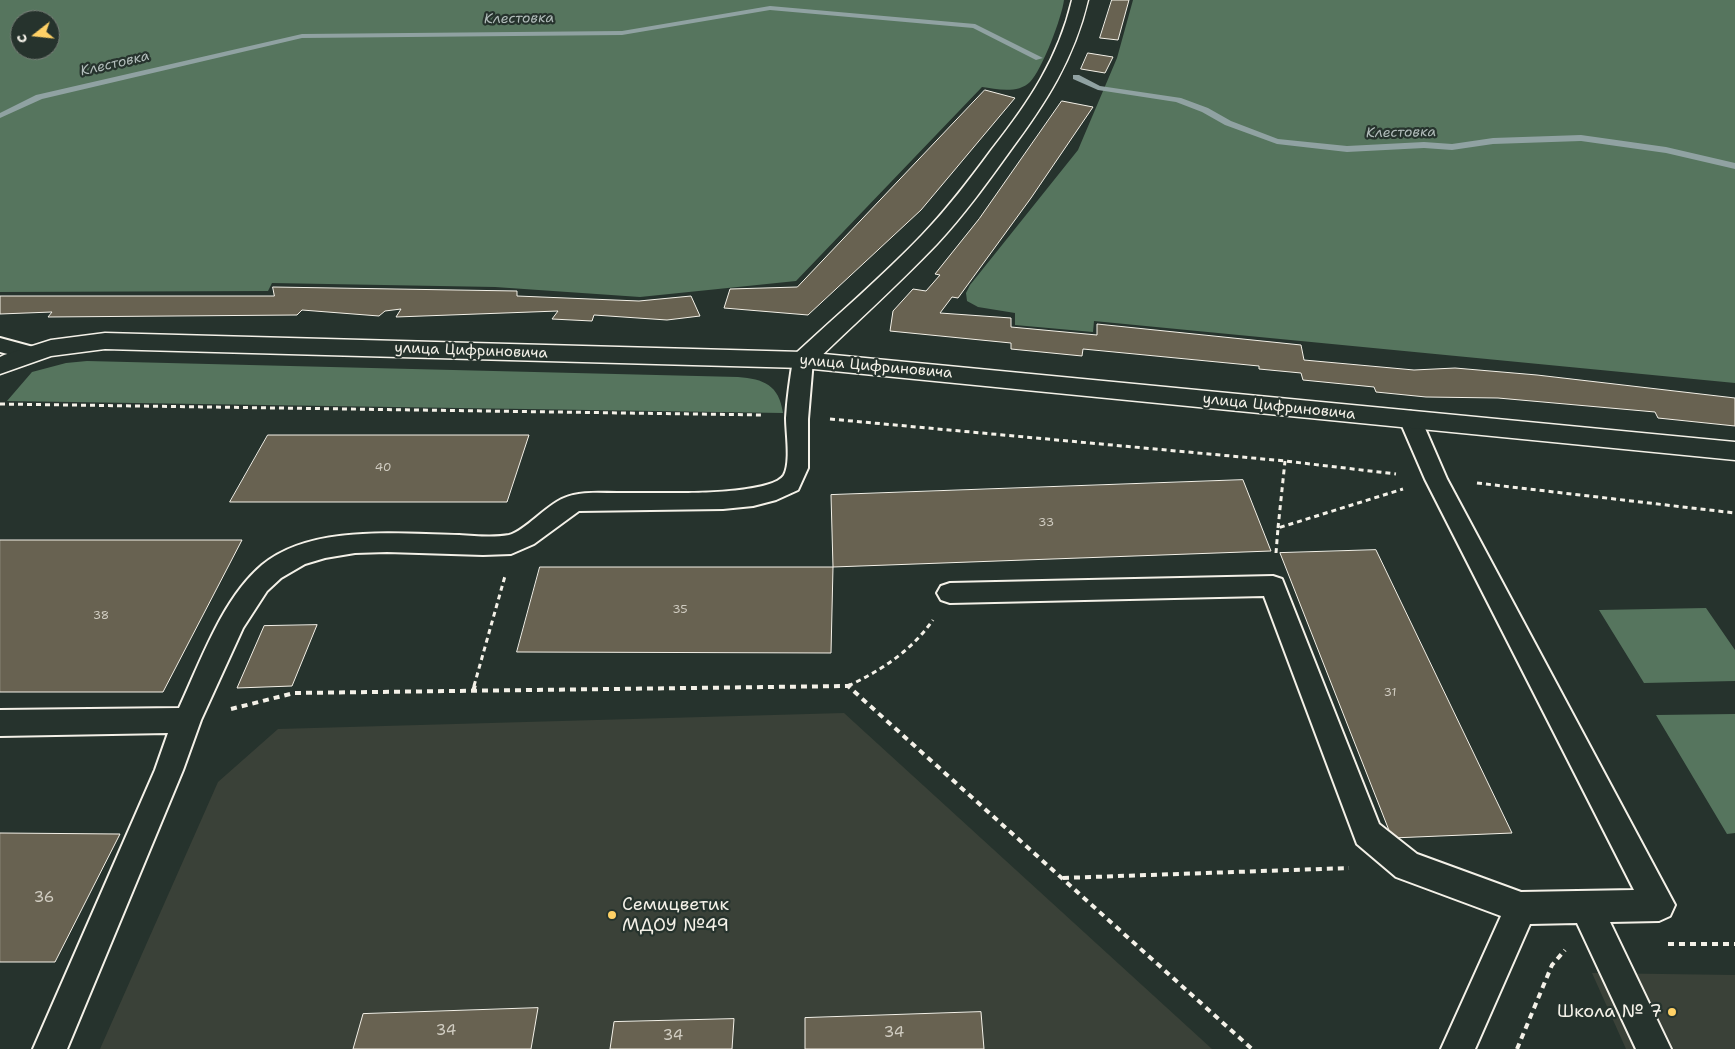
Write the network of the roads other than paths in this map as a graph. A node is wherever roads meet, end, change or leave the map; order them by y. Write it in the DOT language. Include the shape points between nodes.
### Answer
graph roads {
  1 [pos="1080,0"];
  2 [pos="11,356"];
  3 [pos="803,360"];
  4 [pos="1410,419"];
  5 [pos="1733,454"];
  6 [pos="950,593"];
  7 [pos="187,720"];
  8 [pos="0,723"];
  9 [pos="1586,906"];
  10 [pos="1521,908"];
  11 [pos="50,1049"];
  12 [pos="1458,1049"];
  13 [pos="1654,1049"];
  1 -- 3 [label="street" via="1075,28 1059,65 1031,110 986,170 930,239"];
  2 -- 3 [label="street, улица Цифриновича" via="105,340"];
  3 -- 4 [label="street, улица Цифриновича"];
  3 -- 7 [label="lane" via="797,416 796,473 790,485 778,493 733,500 574,502 514,544 360,544 310,551 272,572 254,590 238,612"];
  4 -- 5 [label="street, улица Цифриновича"];
  4 -- 9 [label="lane" via="1436,479 1659,905"];
  6 -- 10 [label="lane" via="1273,586 1368,834 1407,866"];
  7 -- 8 [label="lane"];
  7 -- 11 [label="lane"];
  9 -- 10 [label="lane"];
  9 -- 13 [label="lane"];
  10 -- 12 [label="lane"];
}
